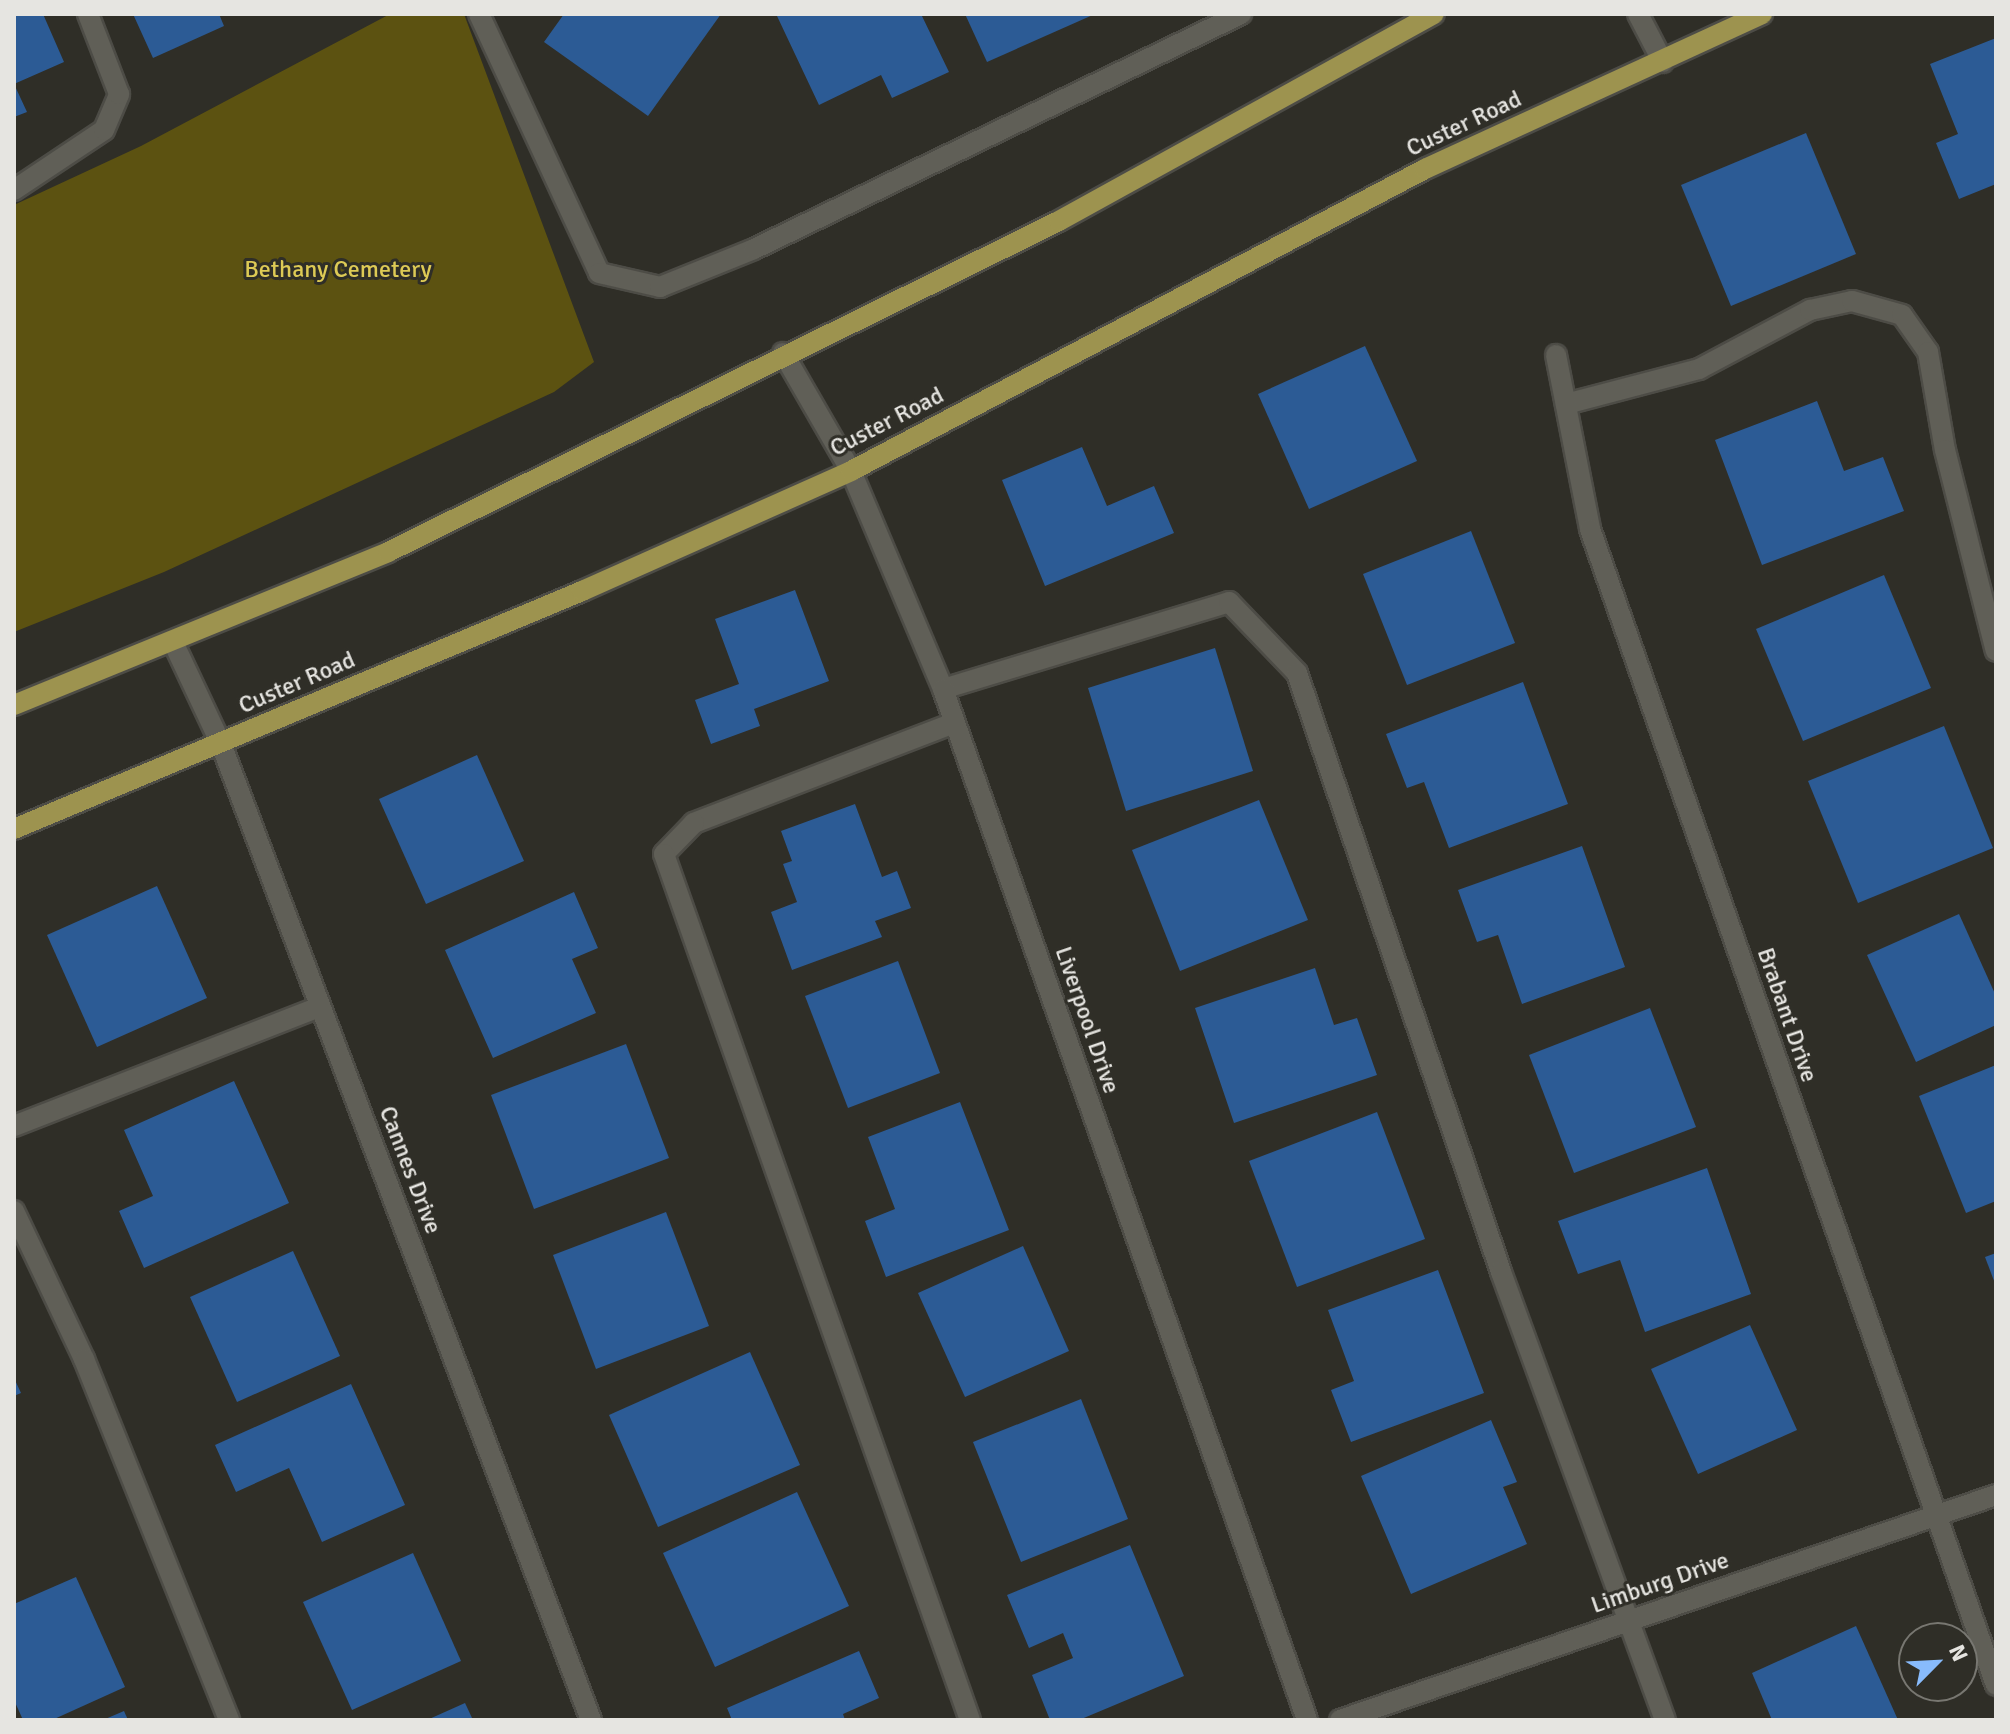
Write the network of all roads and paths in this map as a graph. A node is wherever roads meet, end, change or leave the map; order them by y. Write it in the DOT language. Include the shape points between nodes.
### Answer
graph roads {
  1 [pos="88,14"];
  2 [pos="479,14"];
  3 [pos="1241,14"];
  4 [pos="1434,14"];
  5 [pos="1638,14"];
  6 [pos="1762,14"];
  7 [pos="1663,62"];
  8 [pos="14,190"];
  9 [pos="783,353"];
  10 [pos="1556,355"];
  11 [pos="1566,404"];
  12 [pos="851,471"];
  13 [pos="173,642"];
  14 [pos="1996,651"];
  15 [pos="943,689"];
  16 [pos="14,705"];
  17 [pos="954,723"];
  18 [pos="221,744"];
  19 [pos="14,829"];
  20 [pos="320,1007"];
  21 [pos="14,1126"];
  22 [pos="14,1211"];
  23 [pos="1996,1495"];
  24 [pos="1934,1517"];
  25 [pos="1630,1621"];
  26 [pos="1996,1685"];
  27 [pos="229,1720"];
  28 [pos="591,1720"];
  29 [pos="970,1720"];
  30 [pos="1307,1720"];
  31 [pos="1340,1720"];
  32 [pos="1665,1720"];
  1 -- 8 [label="street" via="119,94 104,130"];
  2 -- 3 [label="street" via="599,273 660,287 754,249"];
  4 -- 9 [label="main road" via="1059,221"];
  5 -- 7 [label="street"];
  6 -- 7 [label="main road, Custer Road"];
  7 -- 12 [label="main road, Custer Road" via="1425,169"];
  9 -- 12 [label="street, Liverpool Drive"];
  9 -- 13 [label="main road" via="388,552"];
  10 -- 11 [label="street, Brabant Drive"];
  11 -- 14 [label="street" via="1699,369 1810,310 1852,301 1902,315 1928,352 1945,450"];
  11 -- 24 [label="street, Brabant Drive" via="1590,529"];
  12 -- 15 [label="street, Liverpool Drive"];
  12 -- 18 [label="main road, Custer Road"];
  13 -- 16 [label="main road"];
  13 -- 18 [label="street, Cannes Drive"];
  15 -- 17 [label="street, Liverpool Drive"];
  15 -- 25 [label="street" via="1229,602 1297,673 1501,1272"];
  17 -- 29 [label="street" via="694,823 664,854"];
  17 -- 30 [label="street, Liverpool Drive"];
  18 -- 19 [label="main road, Custer Road"];
  18 -- 20 [label="street, Cannes Drive"];
  20 -- 21 [label="street"];
  20 -- 28 [label="street, Cannes Drive"];
  22 -- 27 [label="street" via="84,1359"];
  23 -- 24 [label="street, Limburg Drive"];
  24 -- 25 [label="street, Limburg Drive"];
  24 -- 26 [label="street, Brabant Drive"];
  25 -- 31 [label="street, Limburg Drive"];
  25 -- 32 [label="street"];
}
